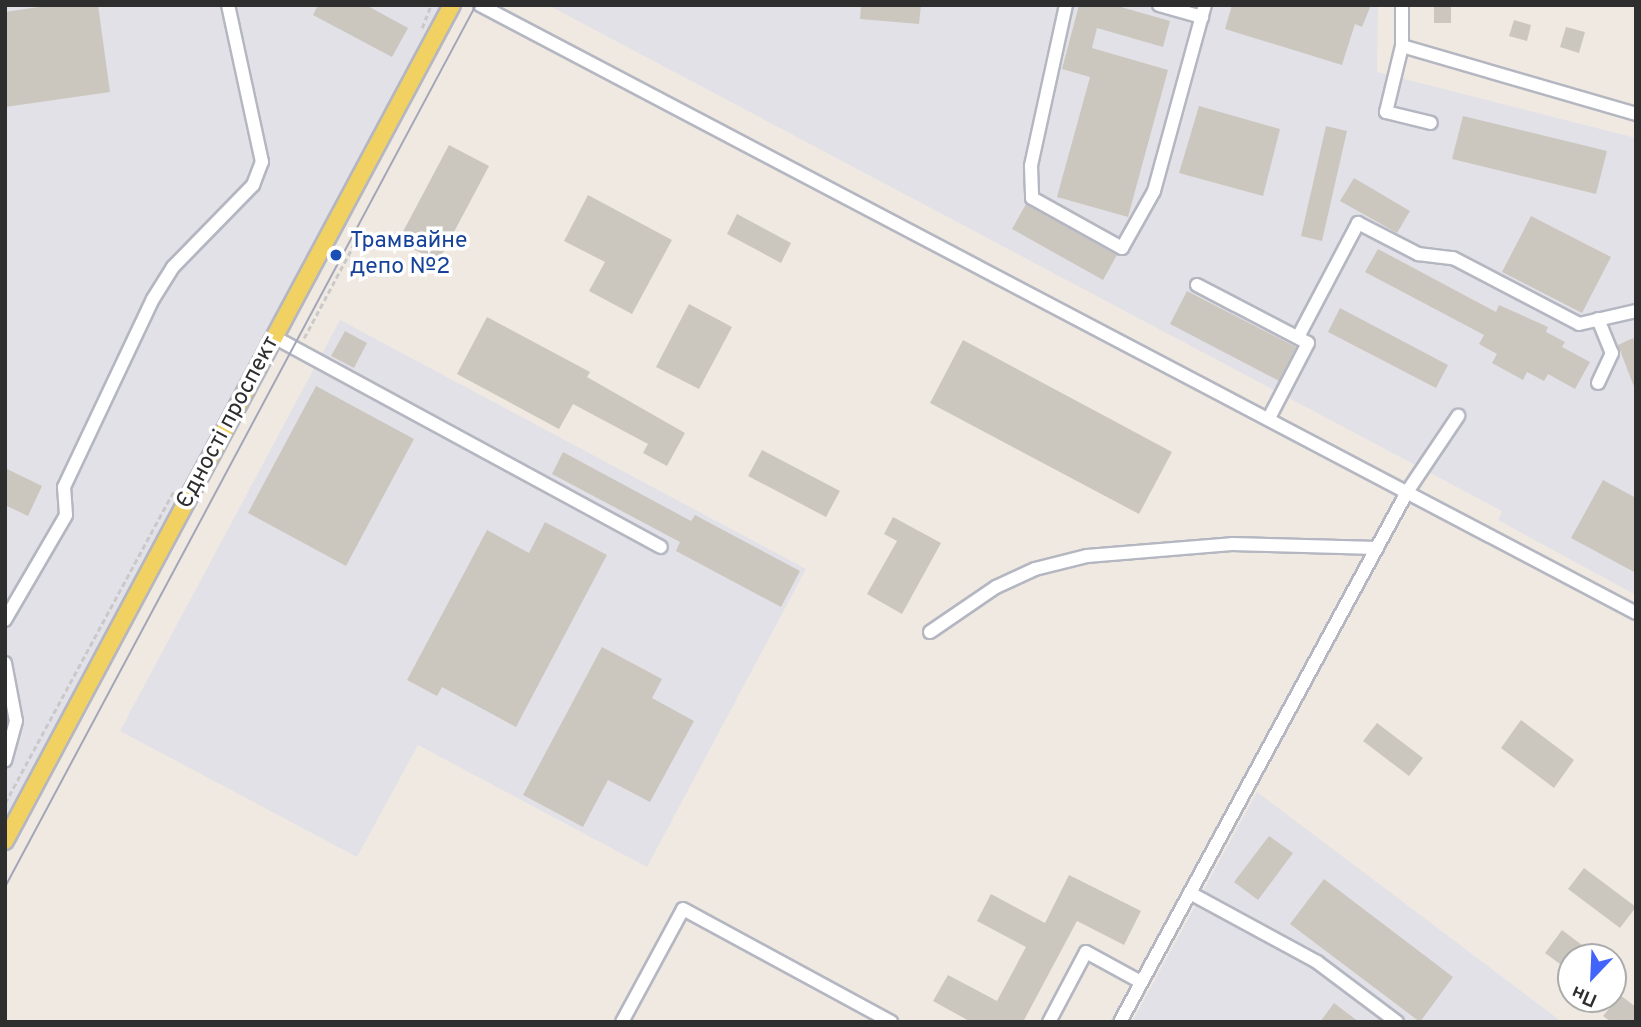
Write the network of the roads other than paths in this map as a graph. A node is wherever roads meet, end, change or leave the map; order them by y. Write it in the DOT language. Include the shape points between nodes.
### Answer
graph roads {
  1 [pos="228,5"];
  2 [pos="452,5"];
  3 [pos="480,5"];
  4 [pos="1066,5"];
  5 [pos="1158,5"];
  6 [pos="1402,5"];
  7 [pos="1203,11"];
  8 [pos="1402,46"];
  9 [pos="1636,114"];
  10 [pos="1431,123"];
  11 [pos="1197,285"];
  12 [pos="1636,310"];
  13 [pos="1598,319"];
  14 [pos="274,337"];
  15 [pos="1298,337"];
  16 [pos="1598,383"];
  17 [pos="1458,416"];
  18 [pos="1269,418"];
  19 [pos="1407,492"];
  20 [pos="661,547"];
  21 [pos="1377,548"];
  22 [pos="1636,613"];
  23 [pos="5,620"];
  24 [pos="930,632"];
  25 [pos="5,663"];
  26 [pos="5,761"];
  27 [pos="5,841"];
  28 [pos="1190,893"];
  29 [pos="1141,982"];
  30 [pos="622,1022"];
  31 [pos="891,1022"];
  32 [pos="1049,1022"];
  33 [pos="1119,1022"];
  34 [pos="1397,1022"];
  1 -- 23 [label="street" via="262,162 253,185 173,267 153,299 64,487 66,515"];
  2 -- 14 [label="main road, Єдності проспект"];
  3 -- 18 [label="street"];
  4 -- 7 [label="street" via="1031,166 1032,198 1122,248 1154,191"];
  5 -- 7 [label="street"];
  6 -- 8 [label="street"];
  8 -- 9 [label="street"];
  8 -- 10 [label="street" via="1386,112"];
  11 -- 15 [label="street"];
  12 -- 13 [label="street"];
  13 -- 15 [label="street" via="1579,324 1453,258 1418,254 1358,223"];
  13 -- 16 [label="street" via="1612,352"];
  14 -- 20 [label="street"];
  14 -- 27 [label="main road, Єдності проспект"];
  15 -- 18 [label="street" via="1308,343"];
  17 -- 19 [label="street"];
  18 -- 19 [label="street"];
  19 -- 21 [label="street"];
  19 -- 22 [label="street"];
  21 -- 24 [label="street" via="1232,544 1087,556 1035,569 996,587"];
  21 -- 28 [label="street"];
  25 -- 26 [label="street" via="16,721"];
  28 -- 29 [label="street"];
  28 -- 34 [label="street" via="1317,962"];
  29 -- 32 [label="street" via="1086,952"];
  29 -- 33 [label="street"];
  30 -- 31 [label="street" via="682,909"];
}
